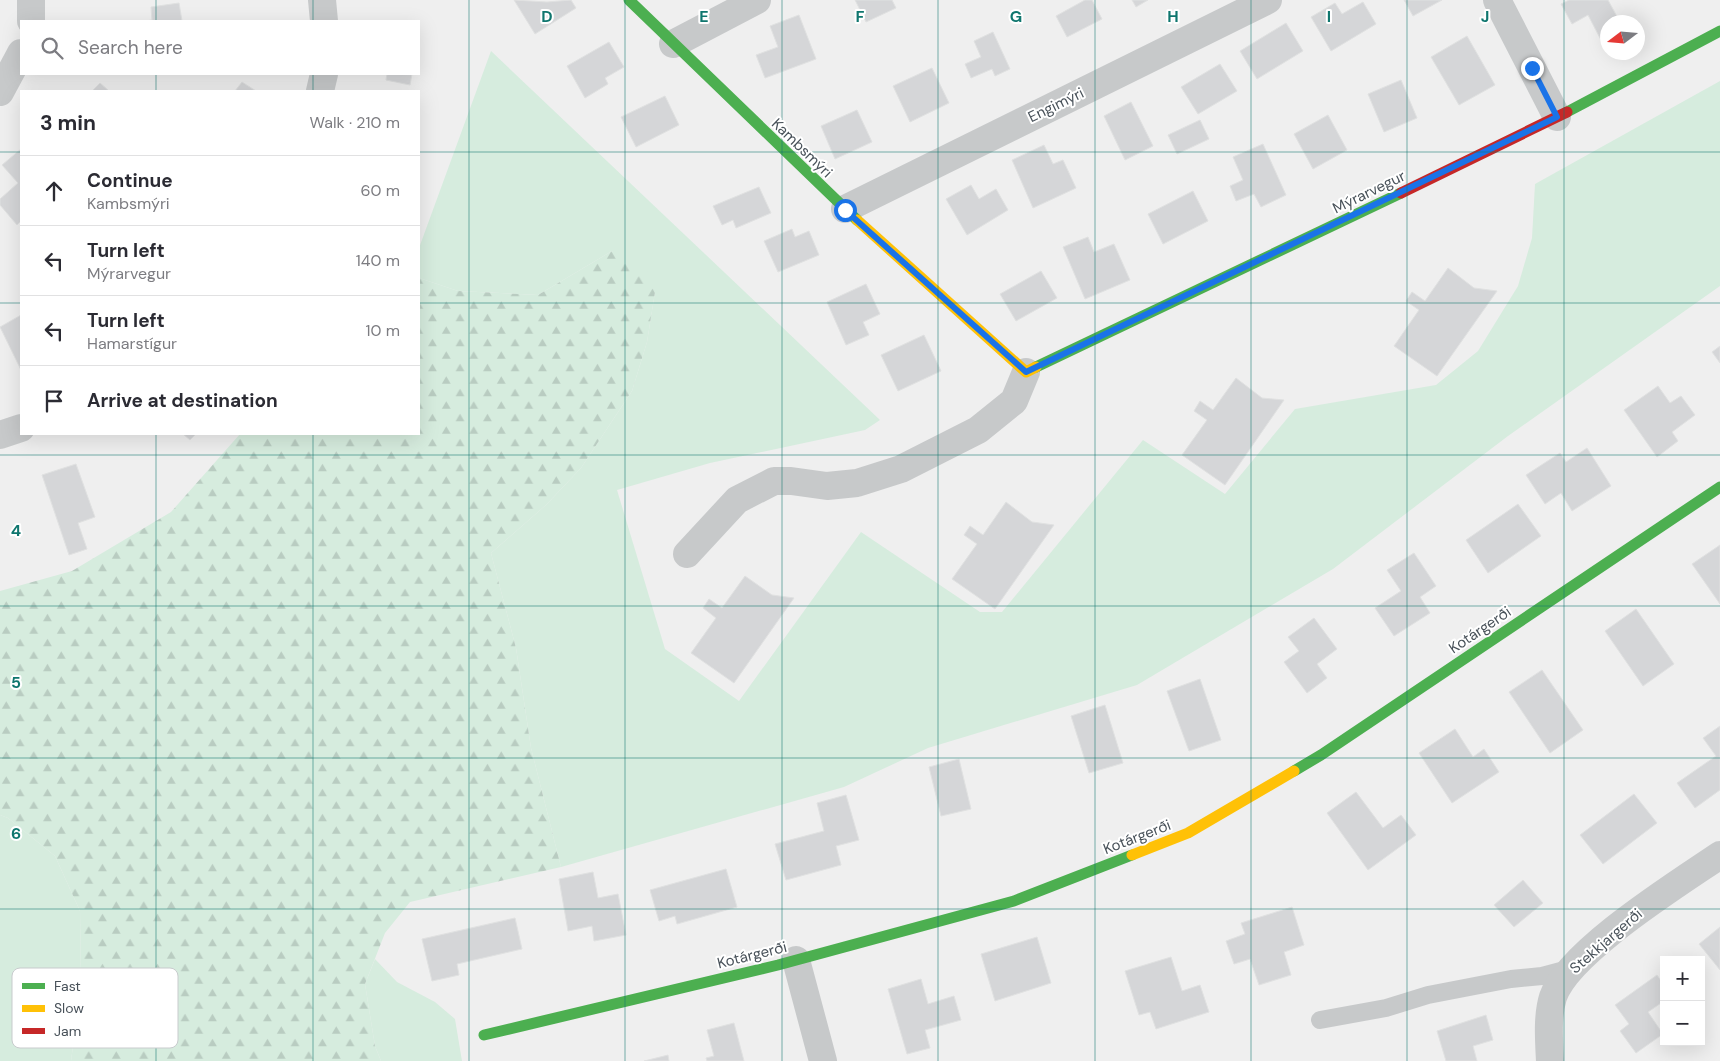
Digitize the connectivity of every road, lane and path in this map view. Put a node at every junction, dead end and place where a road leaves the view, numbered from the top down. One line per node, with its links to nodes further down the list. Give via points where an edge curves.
1 (31, 0): 7 (street)
2 (322, 0): 8 (street)
3 (629, 0): 10 (street, Kambsmýri)
4 (757, 0): 10 (street)
5 (1268, 0): 16 (street, Engimýri)
6 (1497, 0): 15 (street)
7 (31, 20)
8 (324, 20)
9 (1720, 31): 15 (street, Mýrarvegur)
10 (673, 44): 16 (street, Kambsmýri)
11 (20, 55): 14 (street)
12 (324, 75): 13 (street)
13 (320, 90)
14 (0, 92)
15 (1557, 117): 17 (street, Mýrarvegur)
16 (845, 210): 17 (street, Kambsmýri)
17 (1026, 372): 21 (street, via 1014,401 978,430 901,469 857,483 827,486 774,481 737,500)
18 (20, 428): 19 (street)
19 (0, 436)
20 (1720, 487): 23 (street, Kotárgerði, via 1322,755 1188,833 1014,901)
21 (687, 554)
22 (1720, 855): 24 (street, Stekkjargerði, via 1624,921)
23 (796, 960): 26 (street, Kotárgerði); 27 (street)
24 (1572, 967): 25 (lane, via 1542,976 1428,995 1386,1008); 28 (street, Stekkjargerði, via 1553,996 1548,1037)
25 (1320, 1020)
26 (484, 1035)
27 (823, 1061)
28 (1550, 1061)

